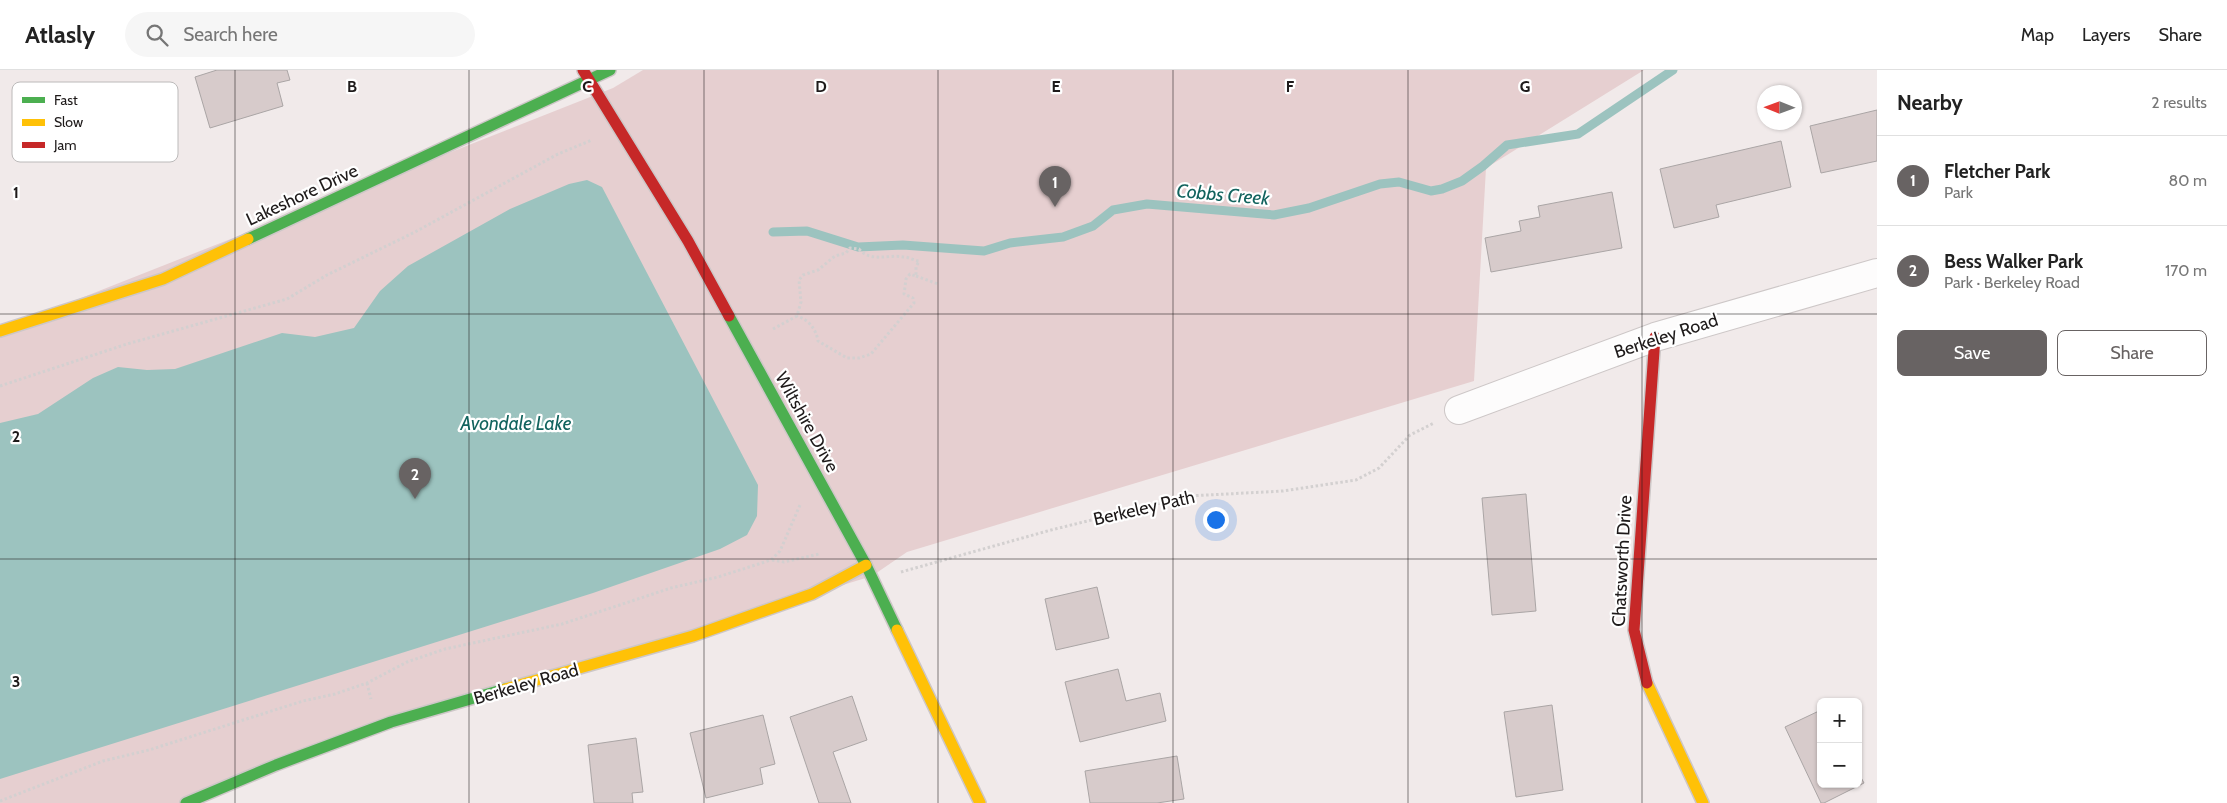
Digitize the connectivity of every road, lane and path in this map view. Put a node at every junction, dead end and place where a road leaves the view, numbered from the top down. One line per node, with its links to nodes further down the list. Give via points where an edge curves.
1 (583, 70): 3 (street, Wiltshire Drive)
2 (610, 70): 3 (street, Lakeshore Drive)
3 (589, 81): 4 (street, Wiltshire Drive); 10 (street, Lakeshore Drive, via 163,279)
4 (620, 130): 12 (path, via 558,154 287,299 127,344); 14 (street, Wiltshire Drive, via 688,241)
5 (1877, 273): 11 (street, Berkeley Road)
6 (916, 276): 7 (path); 8 (path, via 919,260 878,258 850,248 799,280); 8 (path, via 908,276 904,294 913,298 914,303 871,354 847,358 829,349 818,341 810,324)
7 (938, 284)
8 (797, 316): 9 (path)
9 (773, 329)
10 (0, 331)
11 (1655, 337): 13 (street, Berkeley Road); 22 (street, Chatsworth Drive, via 1634,630 1648,687)
12 (0, 386)
13 (1458, 410): 18 (path, Berkeley Path, via 1410,435 1379,468 1356,480 1283,491 1189,496)
14 (820, 482): 16 (path, via 802,501 780,552); 17 (street, Wiltshire Drive)
15 (828, 551): 16 (path, via 784,562)
16 (771, 560): 19 (path, via 670,588 562,624 445,649 335,694 103,761)
17 (866, 565): 18 (street, Wiltshire Drive); 20 (street, Berkeley Road, via 812,594 693,636 390,722)
18 (872, 579): 21 (street, Wiltshire Drive)
19 (0, 801)
20 (186, 803)
21 (980, 803)
22 (1703, 803)

